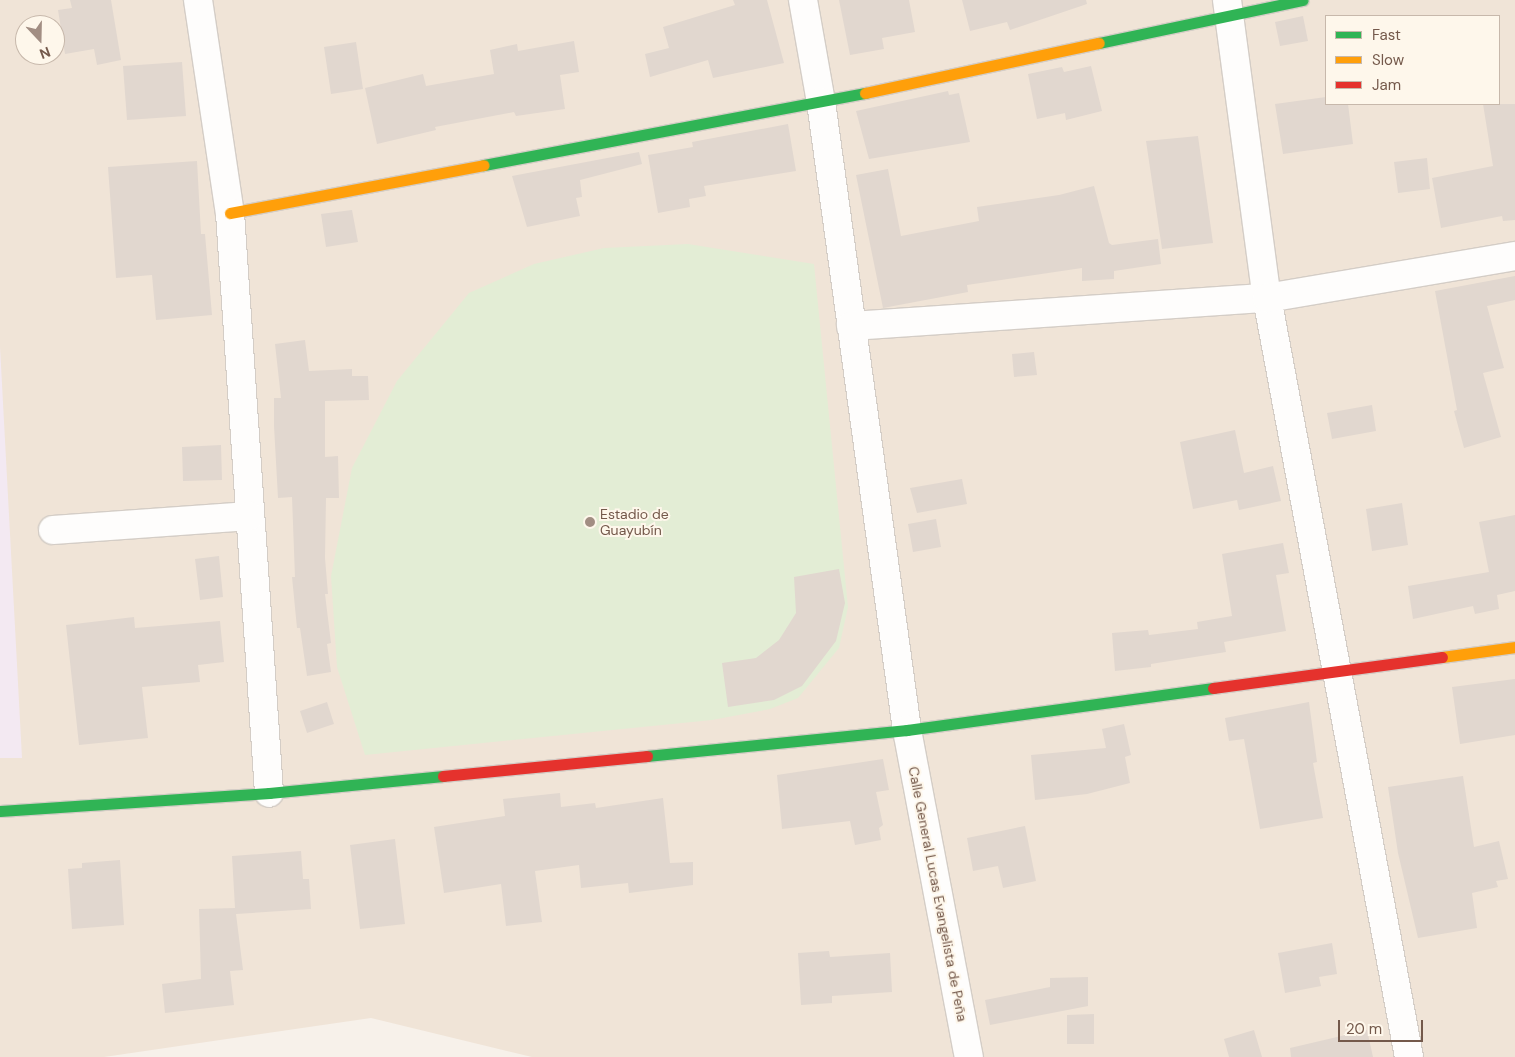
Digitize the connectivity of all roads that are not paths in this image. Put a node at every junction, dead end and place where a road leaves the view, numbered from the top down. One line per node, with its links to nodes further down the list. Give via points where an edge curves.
1 (198, 0): 6 (street)
2 (803, 0): 5 (street, Calle General Lucas Evangelista de Peña)
3 (1303, 0): 4 (street)
4 (1228, 7): 5 (street); 8 (street)
5 (821, 102): 6 (street); 9 (street, Calle General Lucas Evangelista de Peña)
6 (230, 213): 10 (street)
7 (1515, 256): 8 (street)
8 (1267, 298): 9 (street); 13 (street)
9 (851, 326): 14 (street, Calle General Lucas Evangelista de Peña)
10 (250, 516): 11 (street); 15 (street)
11 (53, 530)
12 (1515, 647): 13 (street)
13 (1336, 673): 14 (street); 18 (street)
14 (907, 730): 15 (street); 17 (street, Calle General Lucas Evangelista de Peña)
15 (268, 793): 16 (street)
16 (0, 811)
17 (969, 1057)
18 (1409, 1057)

